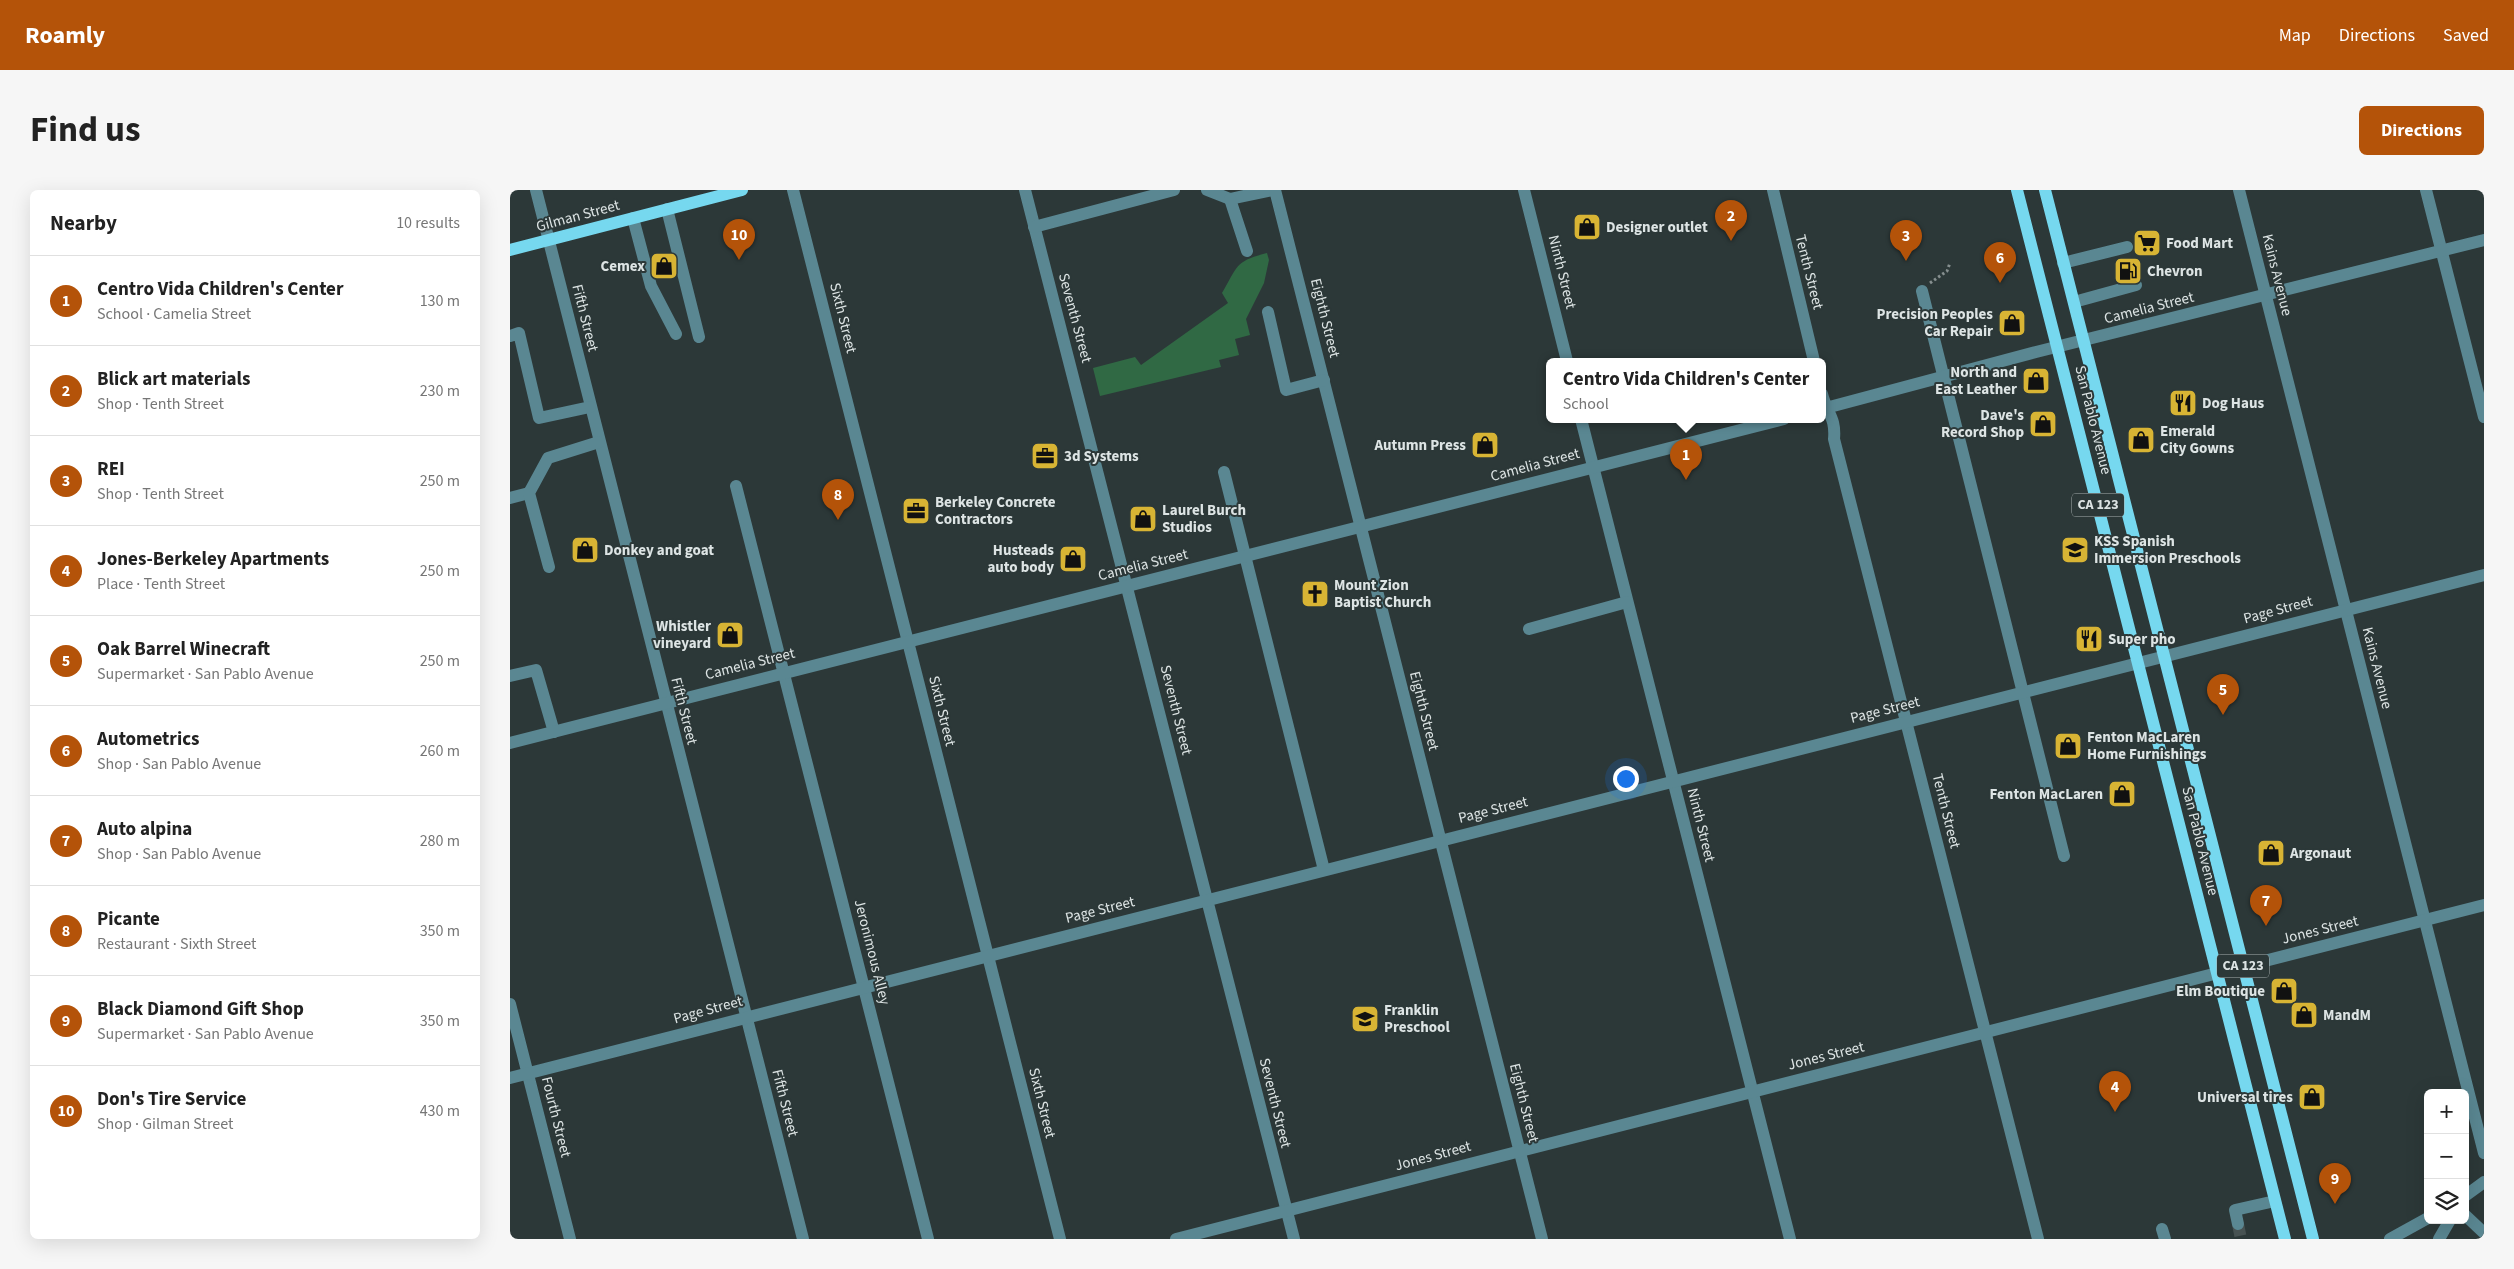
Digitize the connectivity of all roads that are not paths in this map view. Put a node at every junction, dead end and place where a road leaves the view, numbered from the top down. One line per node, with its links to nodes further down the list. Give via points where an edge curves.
1 (536, 190): 18 (street, Fifth Street)
2 (742, 190): 15 (main road, Gilman Street)
3 (793, 190): 59 (street, Sixth Street)
4 (1025, 190): 17 (street, Seventh Street)
5 (1174, 190): 17 (street)
6 (1207, 190): 14 (street)
7 (1274, 190): 14 (street); 38 (street, Eighth Street)
8 (1524, 190): 35 (street, Ninth Street)
9 (1773, 190): 36 (street, Tenth Street)
10 (2017, 190): 34 (main road, San Pablo Avenue / CA 123)
11 (2045, 190): 24 (main road, San Pablo Avenue / CA 123)
12 (2239, 190): 27 (street, Kains Avenue)
13 (2426, 190): 22 (street)
14 (1230, 199): 23 (street)
15 (667, 209): 16 (main road, Gilman Street); 32 (street)
16 (633, 218): 18 (main road, Gilman Street); 30 (street, via 651,286)
17 (1034, 227): 55 (street, Seventh Street)
18 (548, 240): 21 (main road, Gilman Street); 39 (street, Fifth Street)
19 (2484, 240): 22 (street, Camelia Street)
20 (2127, 247): 24 (street)
21 (510, 250)
22 (2441, 250): 27 (street, Camelia Street); 42 (street)
23 (1247, 251)
24 (2064, 263): 28 (main road, San Pablo Avenue / CA 123)
25 (2136, 285): 28 (street)
26 (1922, 291): 37 (street)
27 (2265, 296): 33 (street, Camelia Street); 57 (street, Kains Avenue)
28 (2074, 302): 33 (main road, San Pablo Avenue / CA 123)
29 (1268, 312): 38 (street, via 1286,390)
30 (676, 334)
31 (510, 336): 39 (street, via 519,333 539,418)
32 (699, 337)
33 (2083, 341): 34 (street, Camelia Street); 60 (main road, San Pablo Avenue / CA 123)
34 (2058, 347): 37 (street, Camelia Street); 61 (main road, San Pablo Avenue / CA 123)
35 (1566, 358)
36 (1813, 358)
37 (1944, 377): 40 (street, Camelia Street); 64 (street)
38 (1324, 380): 51 (street, Eighth Street)
39 (590, 407): 45 (street, Fifth Street)
40 (1826, 407)
41 (1826, 411): 66 (street, Tenth Street, via 1835,423 1834,439)
42 (2484, 417)
43 (1582, 423): 46 (street, Ninth Street)
44 (1768, 423): 46 (street, Camelia Street)
45 (599, 442): 49 (street, via 548,458); 65 (street, Fifth Street)
46 (1593, 466): 51 (street, Camelia Street); 56 (street, Ninth Street)
47 (1224, 472): 52 (street)
48 (736, 486): 62 (street, Jeronimous Alley)
49 (529, 493): 50 (street); 53 (street)
50 (510, 498)
51 (1360, 527): 52 (street, Camelia Street); 70 (street, Eighth Street)
52 (1245, 556): 55 (street, Camelia Street); 72 (street)
53 (549, 567)
54 (2484, 575): 57 (street, Page Street)
55 (1127, 586): 59 (street, Camelia Street); 73 (street, Seventh Street)
56 (1627, 602): 58 (street); 69 (street, Ninth Street)
57 (2345, 610): 60 (street, Page Street); 75 (street, Kains Avenue)
58 (1529, 629)
59 (908, 642): 62 (street, Camelia Street); 76 (street, Sixth Street)
60 (2164, 657): 61 (street, Page Street); 77 (main road, San Pablo Avenue / CA 123)
61 (2137, 664): 64 (street, Page Street); 78 (main road, San Pablo Avenue / CA 123)
62 (784, 672): 65 (street, Camelia Street); 79 (street, Jeronimous Alley)
63 (510, 676): 67 (street, via 536,670)
64 (2022, 692): 66 (street, Page Street); 71 (street)
65 (666, 703): 67 (street, Camelia Street); 81 (street, Fifth Street)
66 (1906, 721): 69 (street, Page Street); 82 (street, Tenth Street)
67 (554, 732): 68 (street, Camelia Street)
68 (510, 743)
69 (1673, 781): 70 (street, Page Street); 85 (street, Ninth Street)
70 (1440, 840): 72 (street, Page Street); 86 (street, Eighth Street)
71 (2064, 856)
72 (1324, 870): 73 (street, Page Street)
73 (1206, 900): 76 (street, Page Street); 91 (street, Seventh Street)
74 (2484, 905): 75 (street, Jones Street)
75 (2425, 920): 77 (street, Jones Street); 87 (street, Kains Avenue)
76 (988, 956): 79 (street, Page Street); 100 (street, Sixth Street)
77 (2243, 967): 78 (street, Jones Street); 107 (main road, San Pablo Avenue / CA 123)
78 (2217, 973): 82 (street, Jones Street); 90 (main road, San Pablo Avenue / CA 123)
79 (864, 987): 81 (street, Page Street); 99 (street, Jeronimous Alley)
80 (510, 1004): 83 (street, Fourth Street)
81 (746, 1017): 83 (street, Page Street); 98 (street, Fifth Street)
82 (1985, 1032): 85 (street, Jones Street); 105 (street, Tenth Street)
83 (528, 1073): 84 (street, Page Street); 97 (street, Fourth Street)
84 (510, 1078)
85 (1752, 1092): 86 (street, Jones Street); 104 (street, Ninth Street)
86 (1519, 1151): 91 (street, Jones Street); 103 (street, Eighth Street)
87 (2484, 1153)
88 (2484, 1182): 89 (street)
89 (2469, 1193)
90 (2275, 1201): 94 (street, via 2235,1210); 106 (main road, San Pablo Avenue / CA 123)
91 (1287, 1211): 101 (street, Jones Street); 102 (street, Seventh Street)
92 (2469, 1219): 96 (street)
93 (2424, 1220): 108 (street)
94 (2238, 1224)
95 (2448, 1224): 109 (street)
96 (2484, 1233)
97 (570, 1239)
98 (803, 1239)
99 (928, 1239)
100 (1060, 1239)
101 (1176, 1239)
102 (1294, 1239)
103 (1542, 1239)
104 (1790, 1239)
105 (2038, 1239)
106 (2285, 1239)
107 (2313, 1239)
108 (2390, 1239)
109 (2439, 1239)

